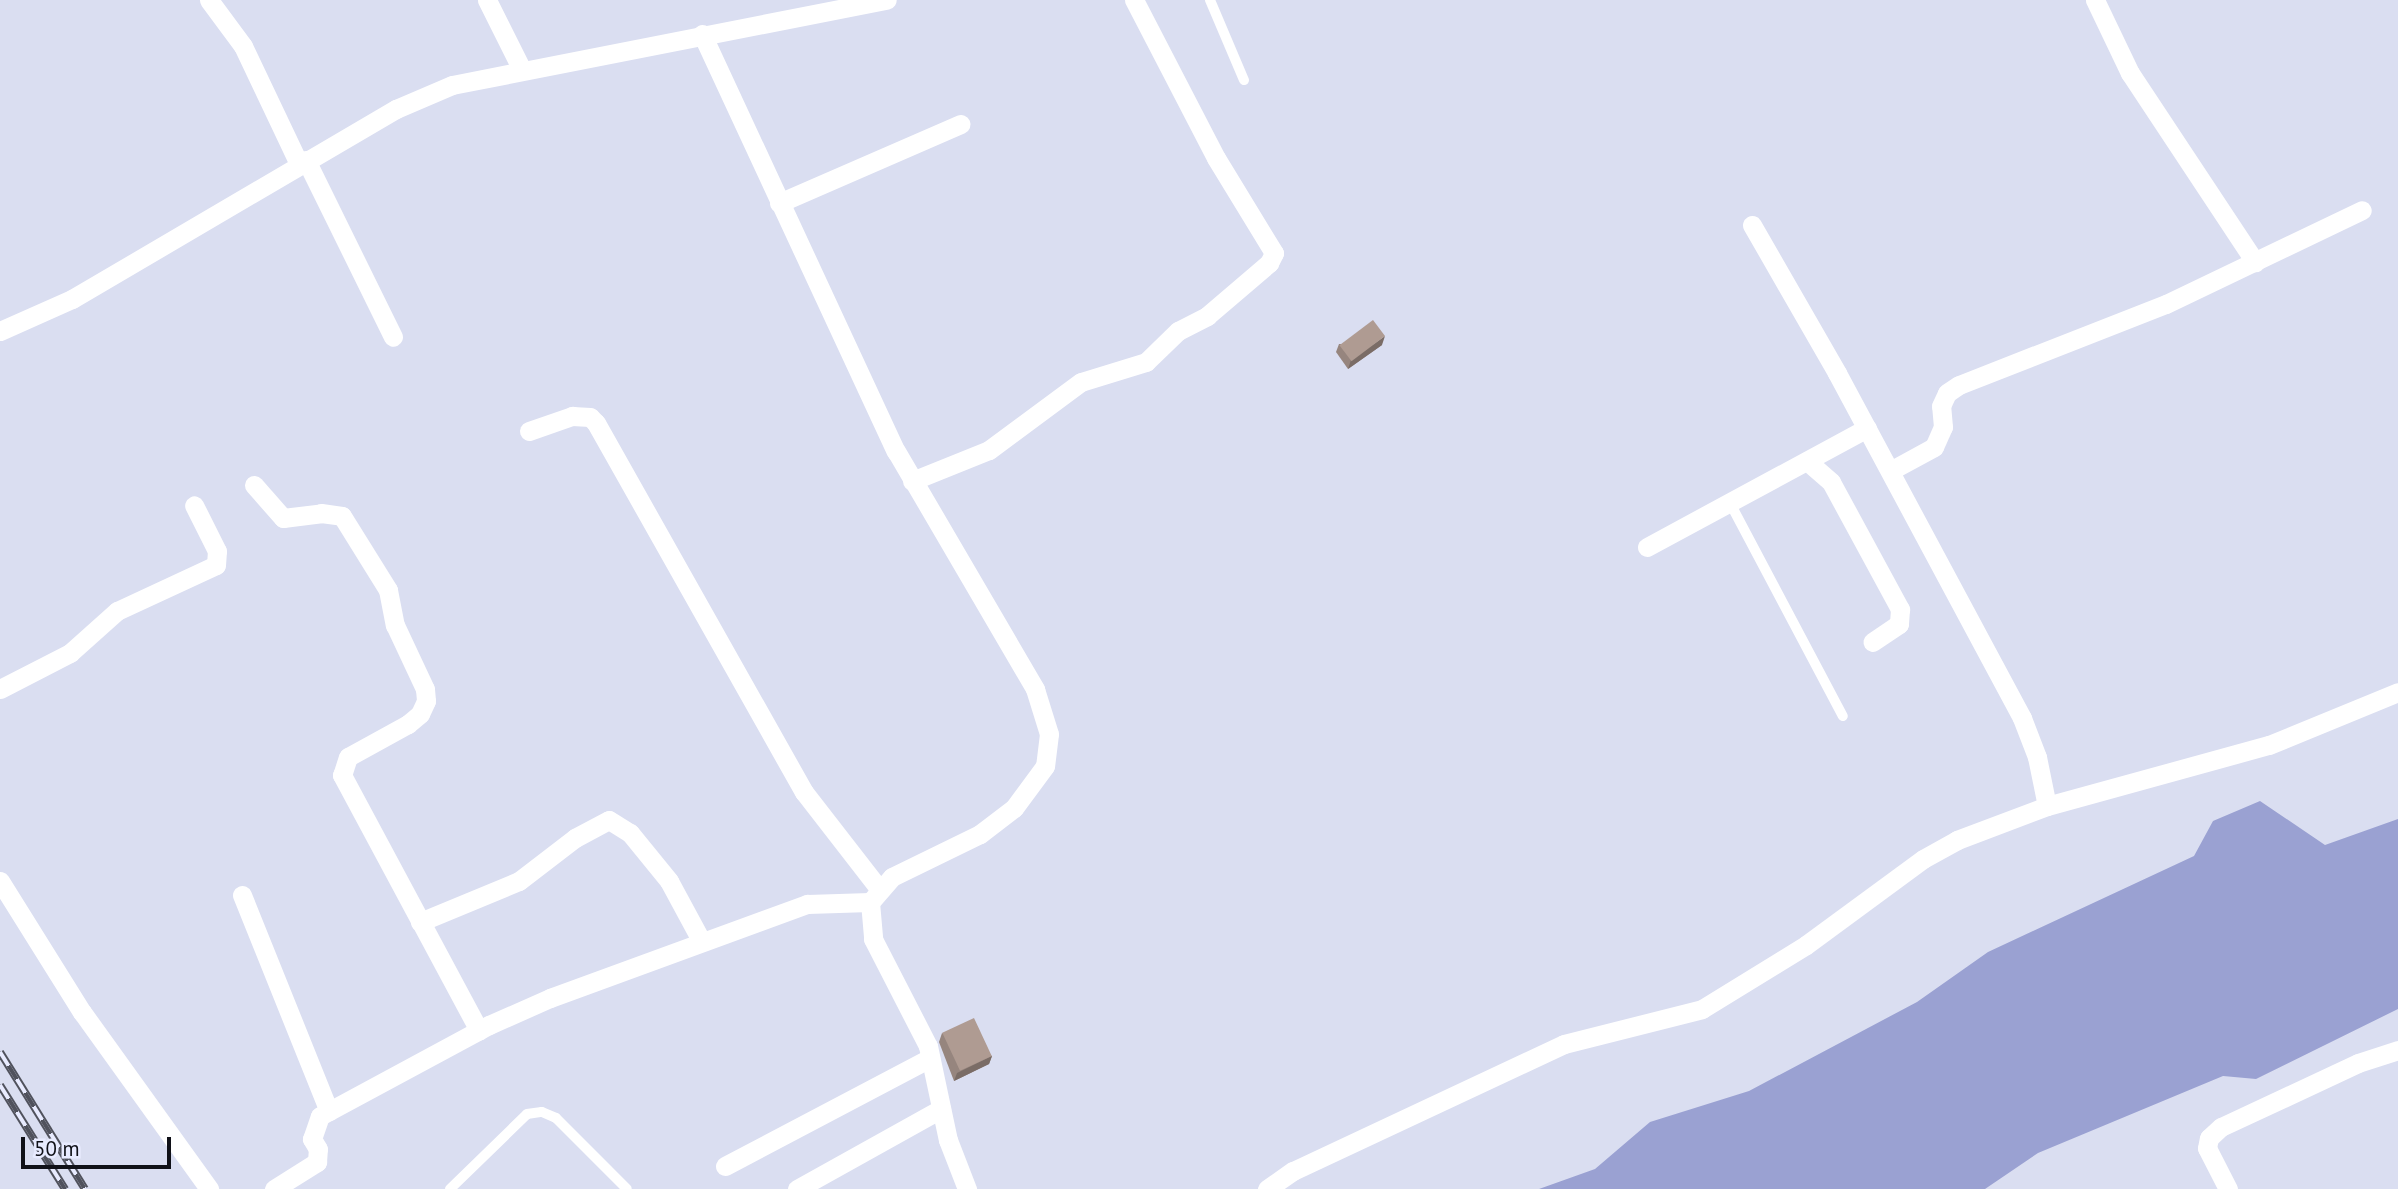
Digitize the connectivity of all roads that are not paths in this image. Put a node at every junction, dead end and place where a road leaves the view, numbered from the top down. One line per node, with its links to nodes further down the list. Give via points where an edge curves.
1 (209, 0): 11 (street, via 247,52)
2 (486, 0): 8 (street)
3 (887, 0): 7 (street)
4 (1135, 0): 22 (street, via 1216,158 1274,253 1269,263 1227,300 1178,331 1146,362 1081,382 982,454)
5 (1210, 0): 9 (lane)
6 (2095, 0): 15 (street, via 2130,73)
7 (702, 34): 8 (street); 12 (street)
8 (521, 68): 11 (street, via 434,92)
9 (1244, 80)
10 (961, 124): 12 (street)
11 (303, 162): 16 (street, via 72,299); 17 (street)
12 (779, 203): 22 (street)
13 (2362, 210): 15 (street)
14 (1752, 225): 18 (street)
15 (2255, 262): 21 (street, via 2166,304 1958,385 1947,393 1941,406 1943,427 1934,447)
16 (0, 331)
17 (393, 337)
18 (1867, 428): 20 (street); 21 (street)
19 (529, 431): 34 (street, via 572,416 590,417 596,423 804,792)
20 (1807, 461): 24 (street); 27 (street, via 1831,482 1900,609 1899,624)
21 (1890, 471): 31 (street, via 2022,718 2037,757)
22 (912, 481): 34 (street, via 1035,689 1049,734 1045,766 1014,808 980,834 892,877)
23 (254, 485): 35 (street, via 283,518 334,513 352,527 383,577 395,625 425,689 420,714 348,758 342,775)
24 (1730, 503): 26 (street); 30 (lane)
25 (194, 505): 28 (street, via 217,551 216,565 117,611 71,653)
26 (1647, 547)
27 (1872, 642)
28 (0, 689)
29 (2398, 692): 31 (street, via 2269,745)
30 (1843, 716)
31 (2047, 806): 49 (street, via 1957,840 1923,859 1805,945 1702,1009 1564,1044 1293,1171)
32 (0, 881): 43 (street, via 82,1012)
33 (242, 895): 41 (street)
34 (875, 896): 36 (street, via 807,905); 39 (street, via 873,939 915,1018)
35 (420, 922): 36 (street, via 519,881 575,838 609,820 630,833 669,881); 37 (street)
36 (702, 942): 37 (street, via 550,998)
37 (478, 1031): 41 (street)
38 (2398, 1050): 50 (street, via 2358,1063 2221,1127 2209,1138 2207,1148)
39 (930, 1058): 40 (street); 42 (street)
40 (941, 1109): 47 (street); 48 (street)
41 (329, 1111): 44 (street, via 313,1126 317,1162)
42 (725, 1166)
43 (209, 1189)
44 (274, 1189)
45 (450, 1189): 46 (lane, via 527,1114 542,1112 556,1118)
46 (627, 1189)
47 (797, 1189)
48 (967, 1189)
49 (1267, 1189)
50 (2228, 1189)

